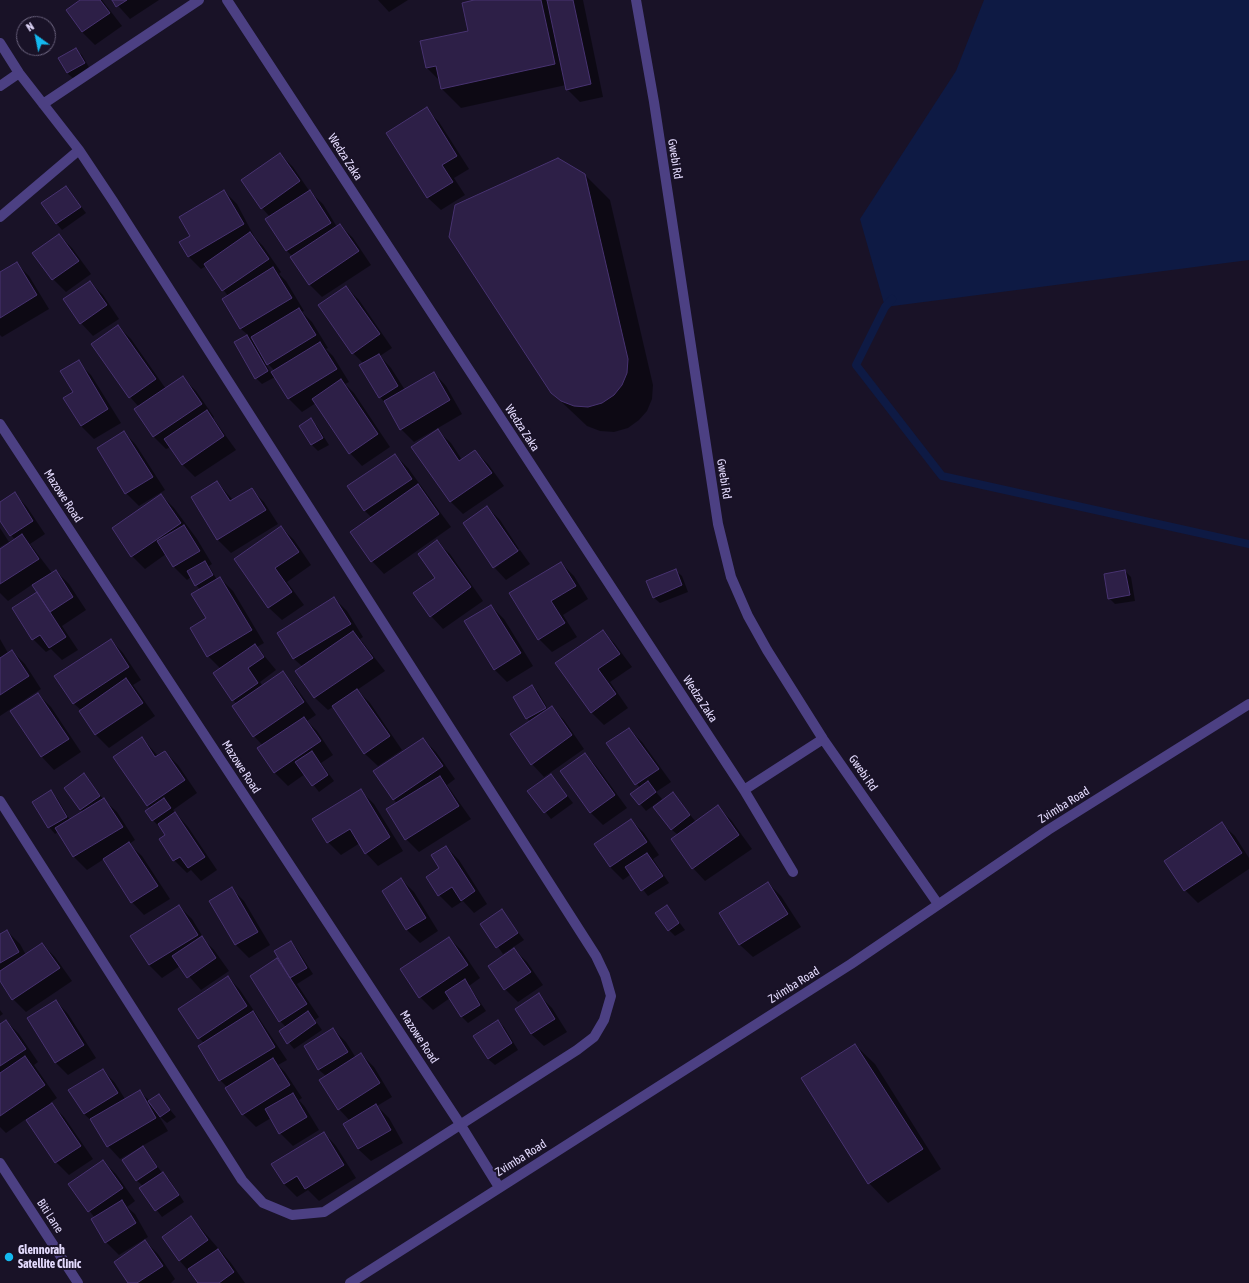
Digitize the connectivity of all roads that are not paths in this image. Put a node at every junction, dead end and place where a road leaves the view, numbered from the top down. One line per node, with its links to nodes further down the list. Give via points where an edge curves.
1 (198, 0): 7 (street)
2 (227, 0): 13 (street, Wedza Zaka)
3 (636, 0): 12 (street, Gwebi Rd, via 654,102 718,524 731,577 748,616 767,650)
4 (0, 43): 5 (street)
5 (19, 73): 6 (street); 7 (street)
6 (0, 86)
7 (43, 104): 8 (street)
8 (80, 150): 9 (street); 17 (street, via 596,956 605,975 611,996 604,1020 594,1037)
9 (0, 217)
10 (0, 424): 17 (street, Mazowe Road)
11 (1249, 704): 16 (street, Zvimba Road, via 1048,830)
12 (823, 739): 13 (street); 16 (street, Gwebi Rd)
13 (744, 790): 15 (street, Wedza Zaka)
14 (0, 801): 17 (street, via 242,1180 263,1203 292,1215 324,1212)
15 (793, 872)
16 (938, 904): 19 (street, Zvimba Road, via 851,964)
17 (460, 1124): 19 (street, Mazowe Road)
18 (0, 1163): 20 (street, Biti Lane)
19 (499, 1188): 21 (street, Zvimba Road)
20 (78, 1283)
21 (350, 1283)

